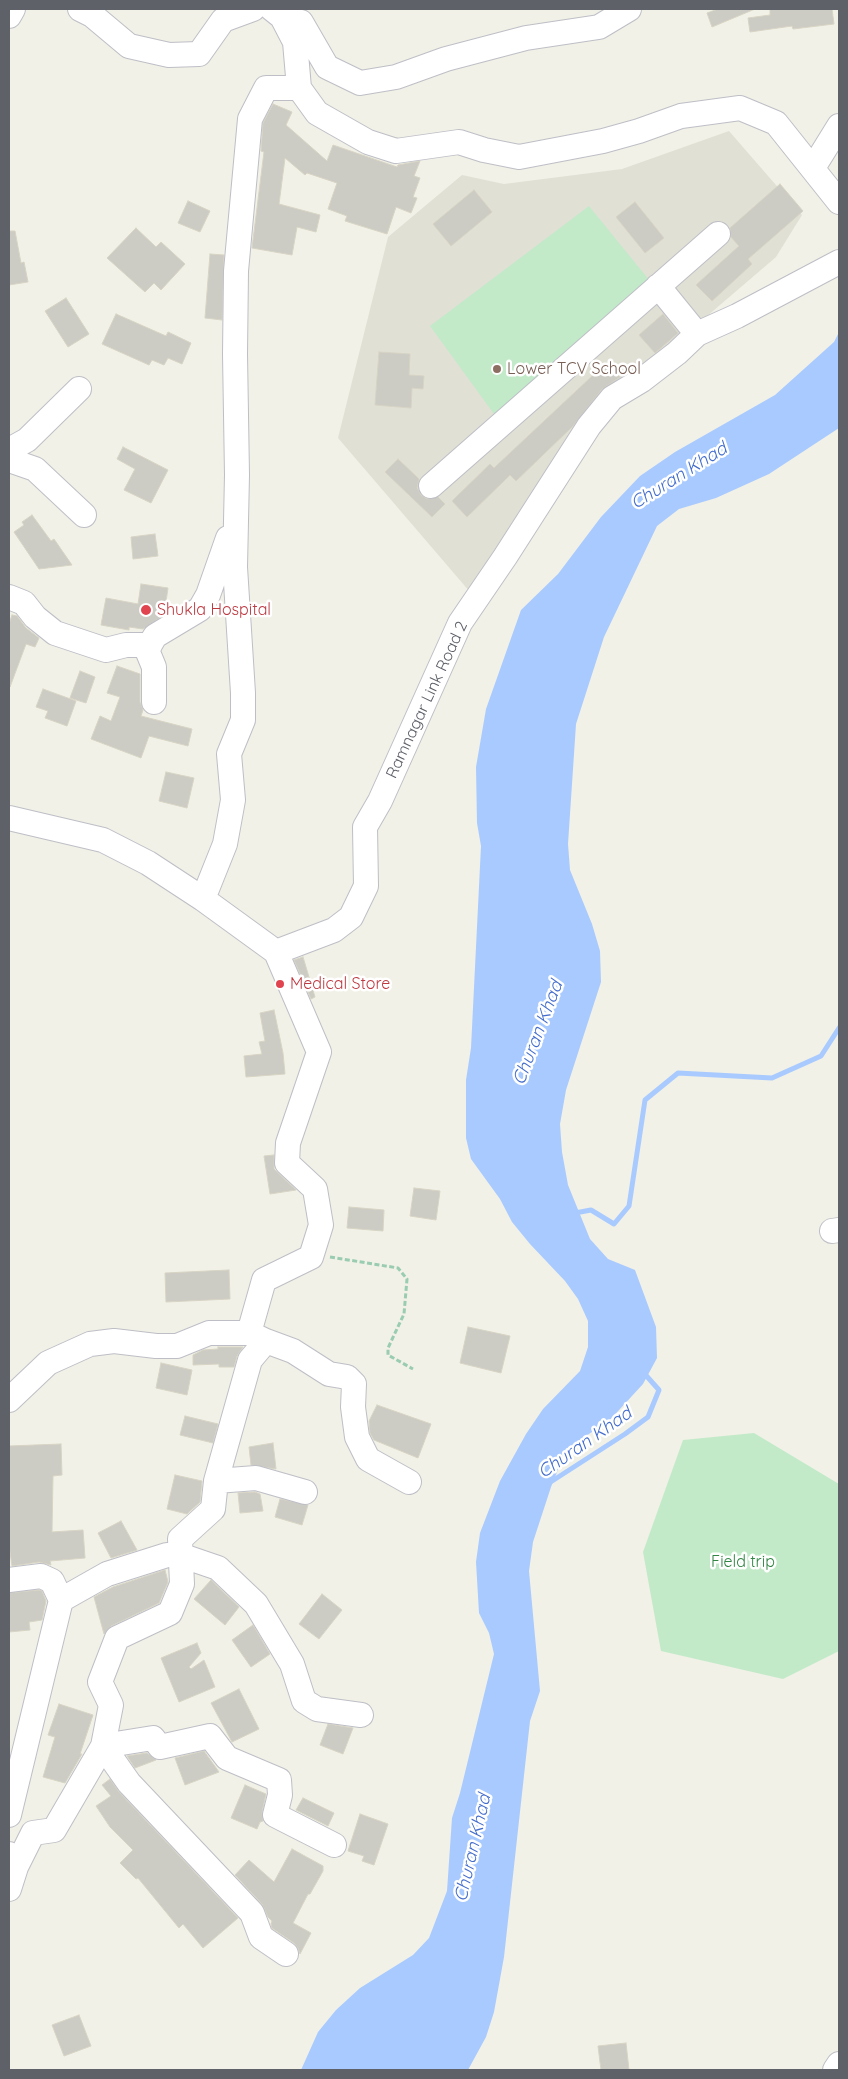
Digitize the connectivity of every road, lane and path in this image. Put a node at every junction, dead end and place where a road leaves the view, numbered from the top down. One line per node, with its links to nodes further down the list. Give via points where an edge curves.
1 (13, 9): 6 (street)
2 (80, 9): 3 (street, via 129,46 169,54 199,54 223,20)
3 (253, 9)
4 (629, 9): 5 (street, via 599,27 526,38 446,59 396,77 360,82 327,67 301,22)
5 (277, 13): 7 (street, via 295,42)
6 (9, 16)
7 (299, 88): 9 (street, via 317,113 368,142 396,151 458,142 519,156 603,141 681,116 740,108 776,123); 20 (street, via 266,88 250,118 236,271)
8 (839, 126): 9 (street)
9 (812, 168): 10 (street)
10 (839, 202)
11 (718, 234): 13 (street)
12 (839, 262): 14 (street, Ramnagar Link Road 2)
13 (658, 286): 14 (street); 18 (street)
14 (697, 334): 26 (street, Ramnagar Link Road 2, via 677,354 612,398 589,426 460,623 380,801 365,827 366,886 351,917 334,930)
15 (79, 389): 16 (street, via 27,440)
16 (9, 450)
17 (9, 460): 19 (street, via 35,469)
18 (431, 486)
19 (84, 515)
20 (236, 515): 22 (street, via 200,609 155,636); 25 (street, via 234,567 243,720 229,754 233,800 226,844)
21 (9, 597): 22 (street, via 24,603 55,633 72,639 106,650 126,645)
22 (150, 645): 23 (street, via 147,650 154,667)
23 (154, 702)
24 (9, 818): 25 (street, via 103,840 148,863)
25 (203, 899): 26 (street)
26 (276, 952): 27 (street, via 319,1052 288,1142 287,1163 315,1189 321,1225)
27 (311, 1257): 28 (street, via 264,1280); 29 (path, via 398,1268 407,1278 404,1314 388,1348 388,1355)
28 (258, 1337): 30 (street, via 209,1333 177,1346 114,1341 90,1344 48,1363); 31 (street); 32 (street, via 293,1351 330,1374 351,1380 354,1384 357,1437 368,1459)
29 (413, 1369)
30 (9, 1400)
31 (216, 1481): 33 (street, via 256,1478); 34 (street, via 213,1509 180,1539)
32 (409, 1482)
33 (305, 1492)
34 (180, 1555): 36 (street, via 167,1555 107,1574); 37 (street, via 218,1568 256,1604 292,1664 304,1701 317,1709); 38 (street, via 182,1584 170,1613 117,1638 100,1682 111,1705)
35 (9, 1580): 36 (street, via 41,1576 52,1581)
36 (61, 1600): 39 (street)
37 (361, 1715)
38 (103, 1746): 40 (street, via 153,1738 160,1747 210,1736 227,1758 279,1780 280,1796 275,1815); 41 (street, via 54,1830 33,1834); 42 (street, via 129,1782 252,1913 261,1937)
39 (9, 1815)
40 (334, 1845)
41 (11, 1870)
42 (286, 1954)
43 (839, 2064): 44 (street)
44 (835, 2070)

